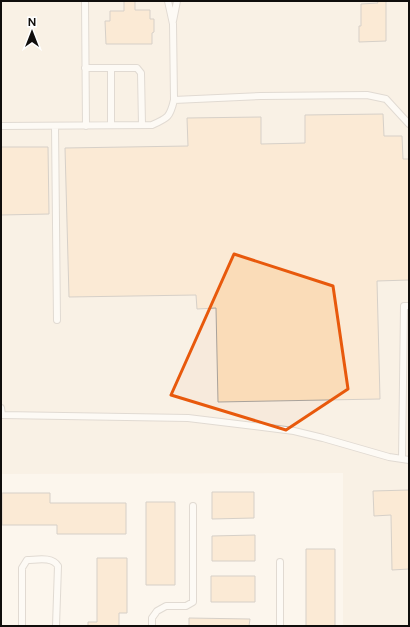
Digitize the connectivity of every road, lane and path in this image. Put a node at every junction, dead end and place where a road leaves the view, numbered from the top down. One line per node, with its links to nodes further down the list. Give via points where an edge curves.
1 (85, 1): 5 (lane)
2 (168, 1): 4 (lane)
3 (177, 1): 4 (lane)
4 (173, 24): 7 (lane)
5 (85, 68): 6 (lane); 13 (lane)
6 (111, 68): 9 (lane); 10 (lane, via 137,68 141,73)
7 (174, 100): 8 (lane, via 261,96 367,96 386,99); 10 (lane, via 171,112 165,119 152,125)
8 (409, 124)
9 (111, 125): 10 (lane); 13 (lane)
10 (142, 125)
11 (1, 126): 12 (lane)
12 (55, 126): 13 (lane); 15 (lane)
13 (86, 126)
14 (409, 306): 17 (lane, via 404,306)
15 (57, 320)
16 (1, 408): 18 (lane, via 2,415 188,418 294,431)
17 (406, 429): 18 (lane)
18 (402, 459): 19 (lane)
19 (409, 460)
20 (193, 506): 24 (lane, via 193,602 186,606 166,606 157,611 152,618)
21 (280, 562): 25 (lane)
22 (22, 626): 23 (lane, via 22,568 26,560 50,560 58,566)
23 (56, 626)
24 (152, 626)
25 (280, 626)

